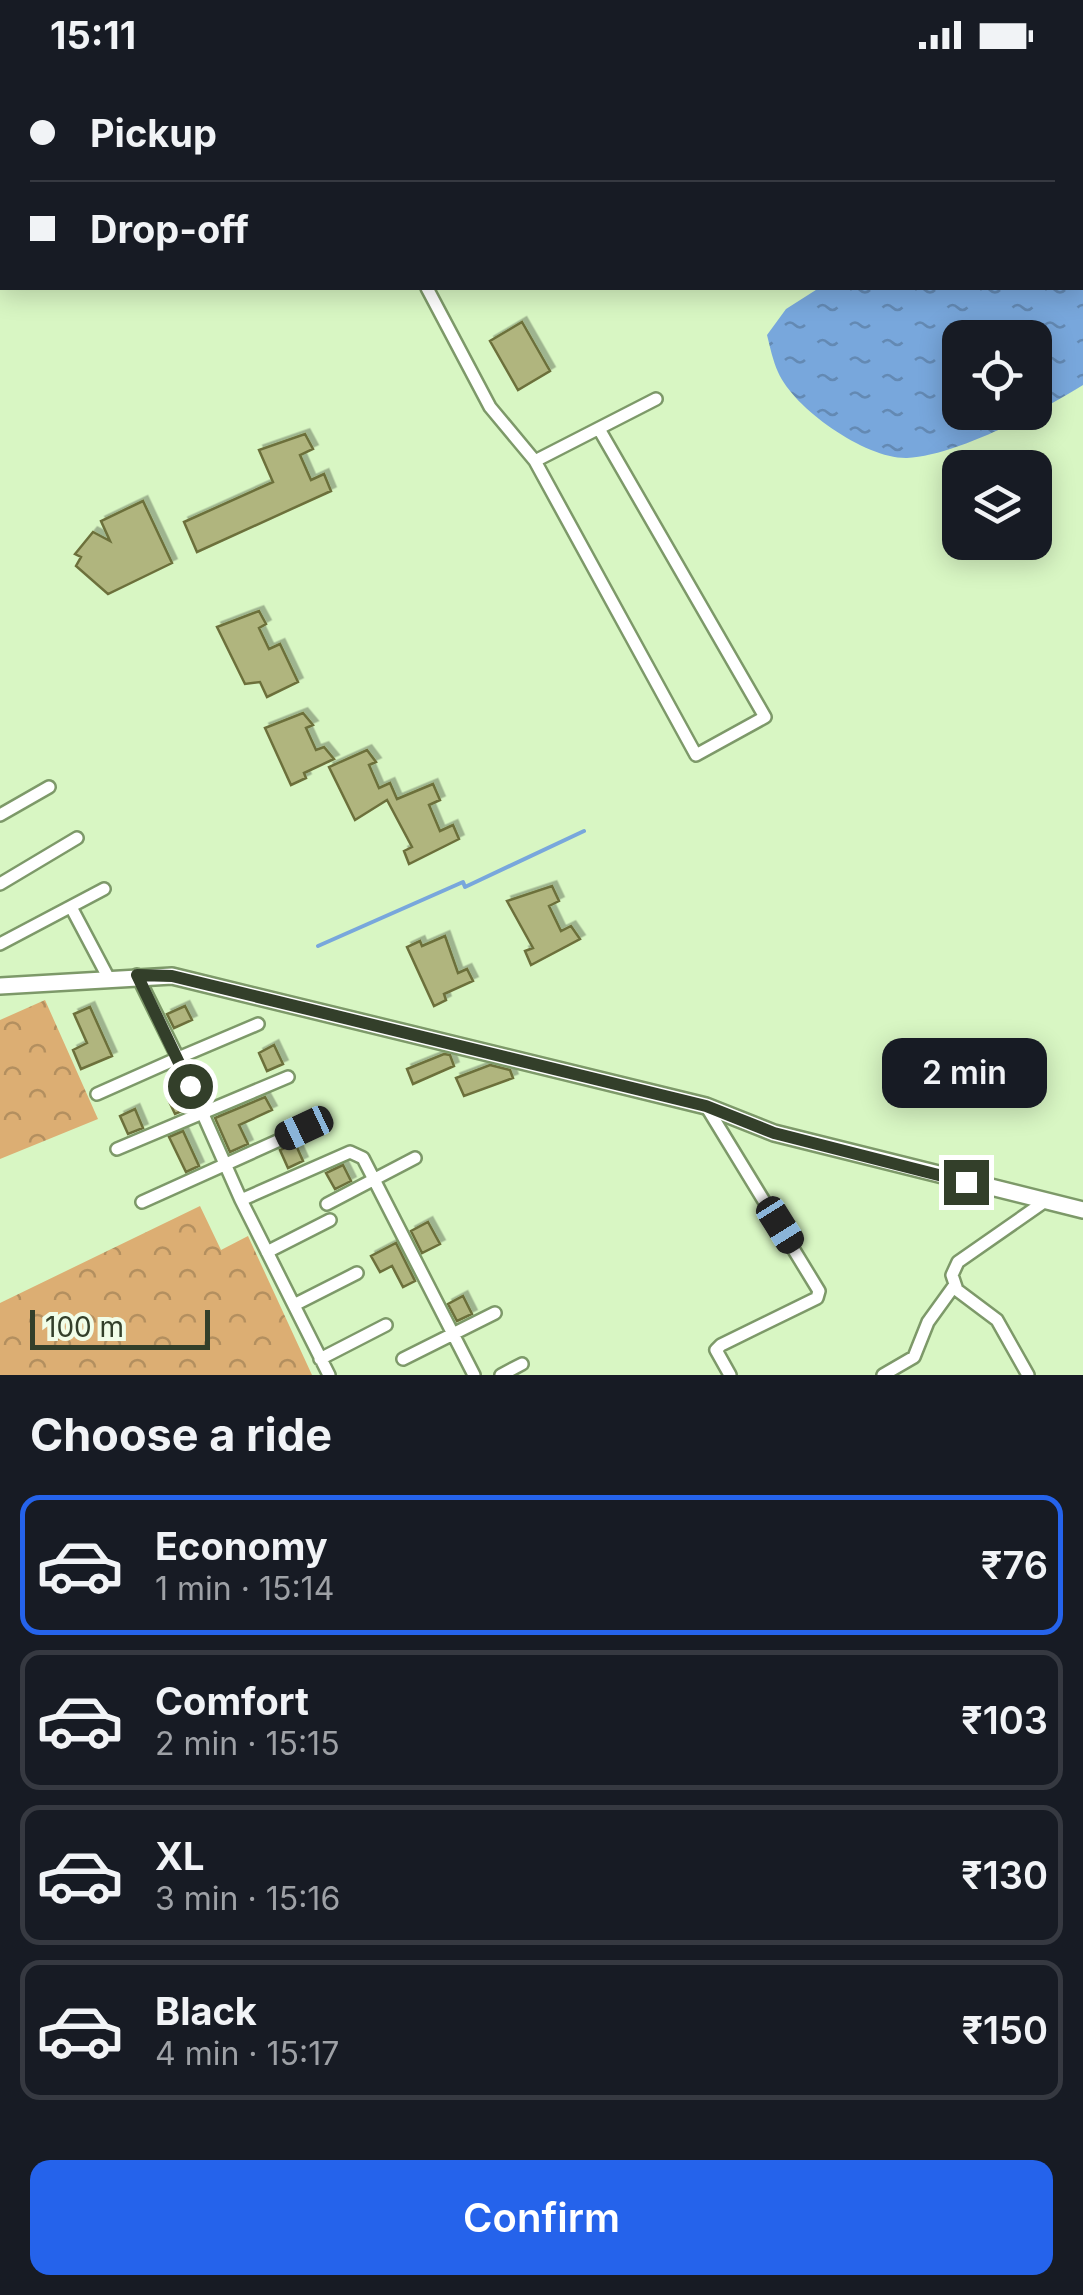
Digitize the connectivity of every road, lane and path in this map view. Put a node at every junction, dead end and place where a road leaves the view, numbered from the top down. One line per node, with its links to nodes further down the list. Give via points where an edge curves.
1 (427, 290): 4 (street, via 490,407)
2 (656, 399): 3 (street)
3 (599, 429): 4 (street); 4 (street, via 765,718 696,755)
4 (535, 461)
5 (49, 786): 6 (street)
6 (0, 815)
7 (77, 838): 8 (street)
8 (0, 884)
9 (104, 889): 10 (street)
10 (71, 907): 11 (street); 13 (street)
11 (0, 944)
12 (137, 975): 13 (main road); 16 (street); 19 (main road, via 172,976)
13 (108, 977): 14 (main road)
14 (0, 986)
15 (258, 1024): 16 (street)
16 (178, 1058): 18 (street); 20 (street)
17 (288, 1077): 20 (street)
18 (97, 1094)
19 (706, 1106): 28 (main road, via 774,1133); 45 (street, via 820,1291 721,1345 716,1350)
20 (202, 1113): 22 (street); 24 (street)
21 (304, 1128): 24 (street)
22 (117, 1149)
23 (415, 1158): 25 (street)
24 (225, 1164): 26 (street); 27 (street)
25 (375, 1179): 26 (street, via 363,1158 350,1152); 29 (street); 38 (street)
26 (241, 1200): 32 (street)
27 (142, 1202)
28 (1044, 1202): 30 (main road); 34 (street, via 958,1262)
29 (328, 1204)
30 (1083, 1210)
31 (330, 1220): 32 (street)
32 (267, 1252): 35 (street)
33 (356, 1272): 35 (street)
34 (954, 1286): 46 (street, via 914,1357); 47 (street, via 997,1320)
35 (294, 1305): 39 (street)
36 (495, 1312): 38 (street)
37 (386, 1325): 39 (street)
38 (453, 1334): 40 (street); 43 (street)
39 (320, 1359): 42 (street)
40 (403, 1359)
41 (522, 1364): 44 (street)
42 (328, 1375)
43 (474, 1375)
44 (501, 1375)
45 (730, 1375)
46 (882, 1375)
47 (1028, 1375)

